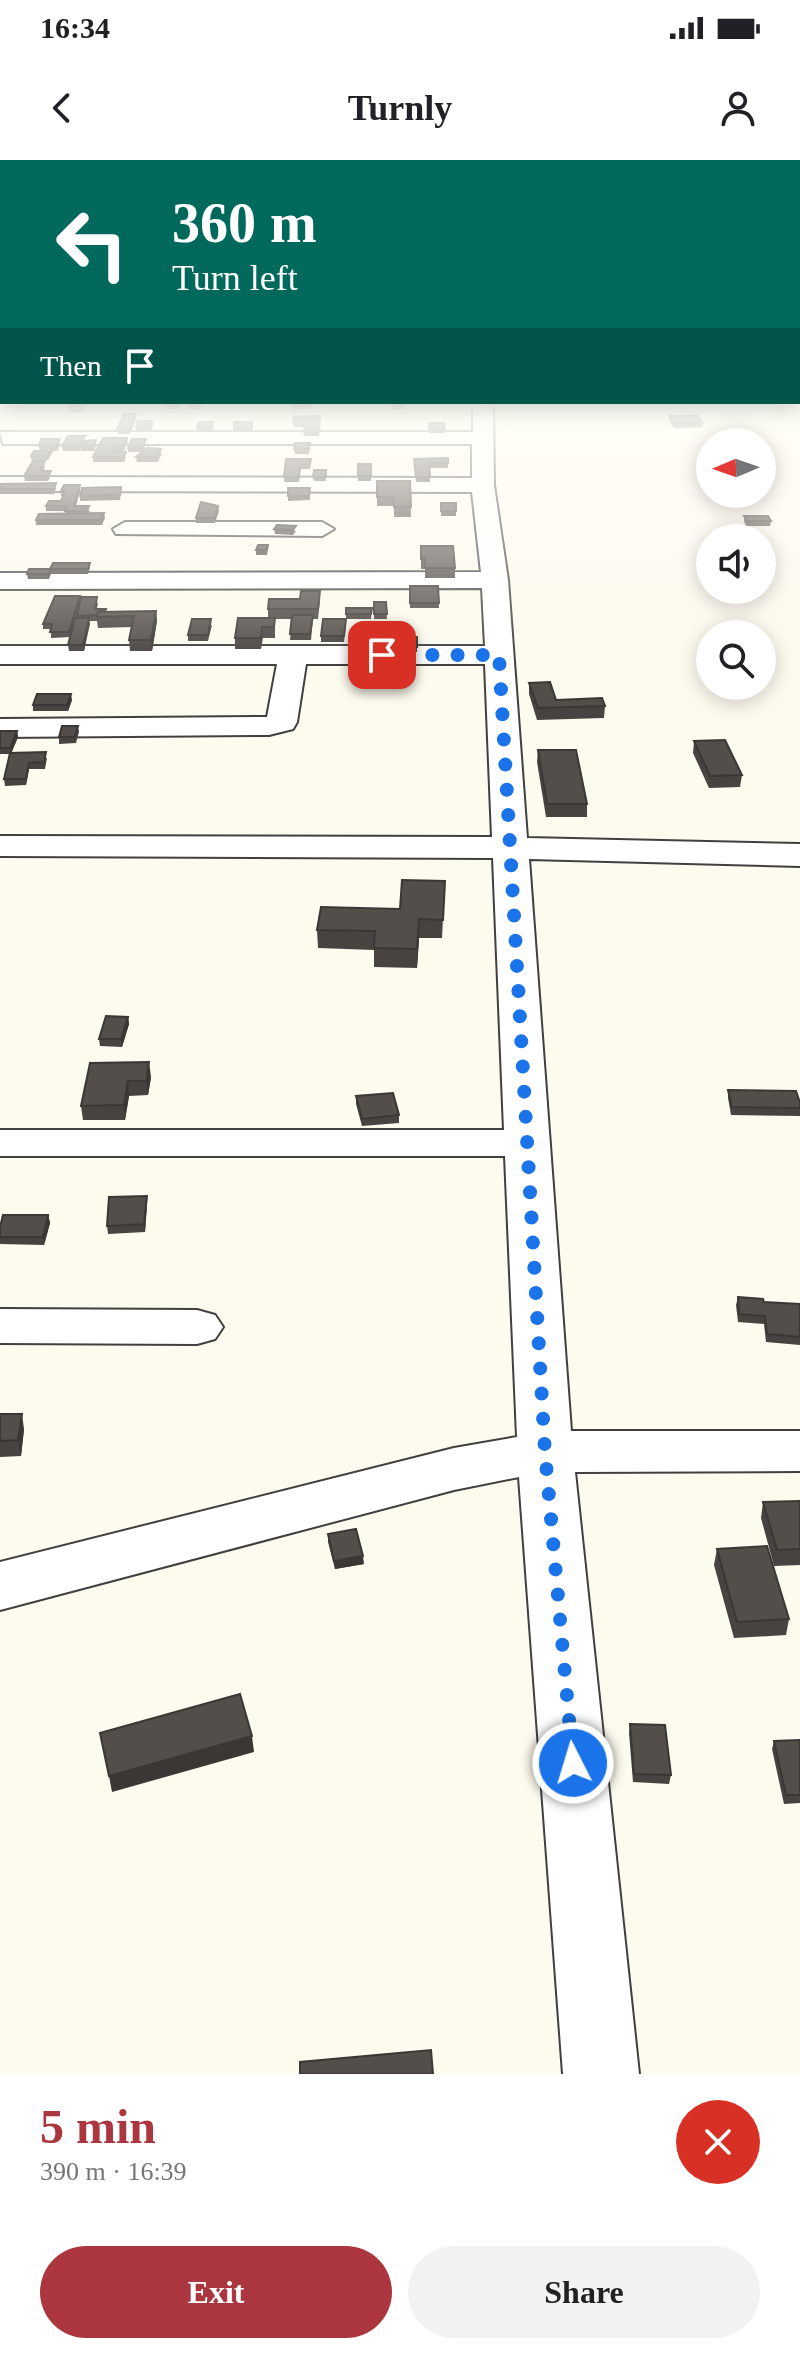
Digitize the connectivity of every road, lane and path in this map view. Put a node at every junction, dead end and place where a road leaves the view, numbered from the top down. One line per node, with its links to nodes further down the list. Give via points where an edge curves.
1 (141, 488): 4 (street)
2 (328, 488): 5 (street)
3 (483, 488): 6 (street)
4 (125, 529): 5 (street); 8 (street)
5 (322, 529): 9 (street)
6 (495, 580): 9 (street); 12 (street)
7 (0, 581): 8 (street)
8 (103, 581): 9 (street)
9 (317, 581)
10 (0, 655): 11 (street)
11 (293, 655): 12 (street); 13 (street, via 282,722 269,726)
12 (499, 655): 15 (street)
13 (0, 728)
14 (0, 846): 15 (street)
15 (511, 848): 16 (street); 18 (street)
16 (800, 855)
17 (0, 1143): 18 (street)
18 (527, 1143): 22 (street)
19 (0, 1326): 20 (street)
20 (197, 1327)
21 (800, 1451): 22 (street)
22 (545, 1452): 23 (street, via 454,1469); 24 (street)
23 (0, 1586)
24 (601, 2074)

